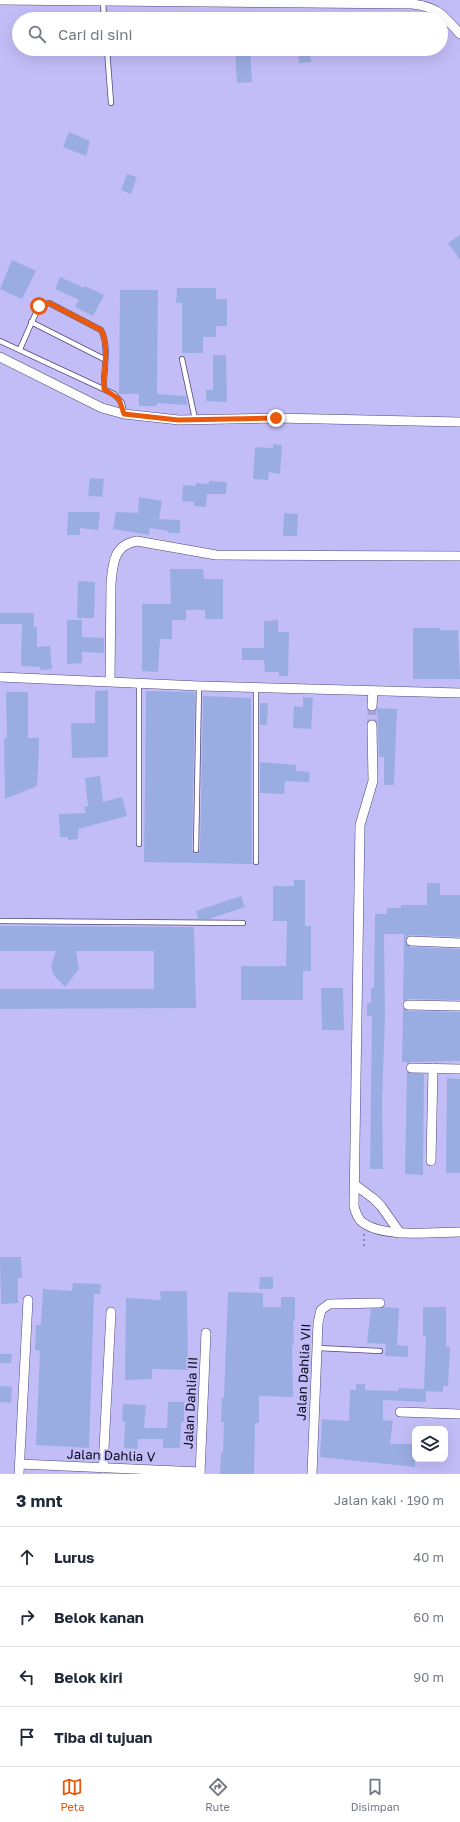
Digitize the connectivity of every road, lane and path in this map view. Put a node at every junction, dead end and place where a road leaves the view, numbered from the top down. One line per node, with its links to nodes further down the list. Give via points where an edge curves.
1 (2, 0): 2 (street)
2 (103, 1): 3 (street); 4 (lane)
3 (332, 2): 5 (street, via 412,4 429,6)
4 (104, 12)
5 (438, 12)
6 (448, 22): 7 (street)
7 (460, 34)
8 (108, 56): 9 (lane)
9 (111, 103)
10 (31, 322): 12 (lane); 15 (lane); 15 (lane, via 39,306 49,303 56,306 101,330 104,336)
11 (0, 341): 12 (lane)
12 (20, 349): 16 (lane)
13 (0, 357): 17 (street, via 102,408)
14 (182, 358): 18 (lane)
15 (104, 359): 16 (lane)
16 (104, 389): 17 (lane, via 119,399)
17 (124, 414): 18 (street)
18 (195, 420): 19 (street, via 276,418)
19 (460, 422)
20 (460, 556): 22 (street, via 216,555 137,541 126,542 119,549 112,567 110,583)
21 (0, 677): 22 (street)
22 (110, 681): 23 (street)
23 (139, 683): 24 (street); 30 (lane)
24 (200, 686): 25 (street); 31 (lane)
25 (256, 688): 26 (street); 32 (lane)
26 (373, 691): 27 (street); 28 (street)
27 (460, 693)
28 (372, 706)
29 (372, 725): 43 (street, via 373,781 360,825)
30 (139, 844)
31 (196, 850)
32 (256, 862)
33 (0, 921): 34 (lane)
34 (243, 923)
35 (411, 941): 36 (street)
36 (460, 943)
37 (408, 1005): 38 (street)
38 (460, 1006)
39 (411, 1068): 40 (street)
40 (433, 1068): 41 (street); 42 (street)
41 (460, 1069)
42 (431, 1161)
43 (354, 1184): 45 (street, via 382,1206); 45 (street, via 354,1206 358,1219 388,1232)
44 (460, 1232): 45 (street)
45 (400, 1233)
46 (28, 1300): 54 (street)
47 (380, 1303): 50 (street, Jalan Dahlia VII, via 325,1306 319,1315)
48 (111, 1312): 55 (street)
49 (206, 1334): 56 (street, Jalan Dahlia III)
50 (318, 1348): 51 (lane); 58 (street, Jalan Dahlia VII)
51 (380, 1351)
52 (400, 1412): 53 (street)
53 (460, 1414)
54 (20, 1464): 55 (street, Jalan Dahlia V); 57 (street)
55 (103, 1468): 56 (street, Jalan Dahlia V)
56 (200, 1473)
57 (19, 1474)
58 (312, 1474)

